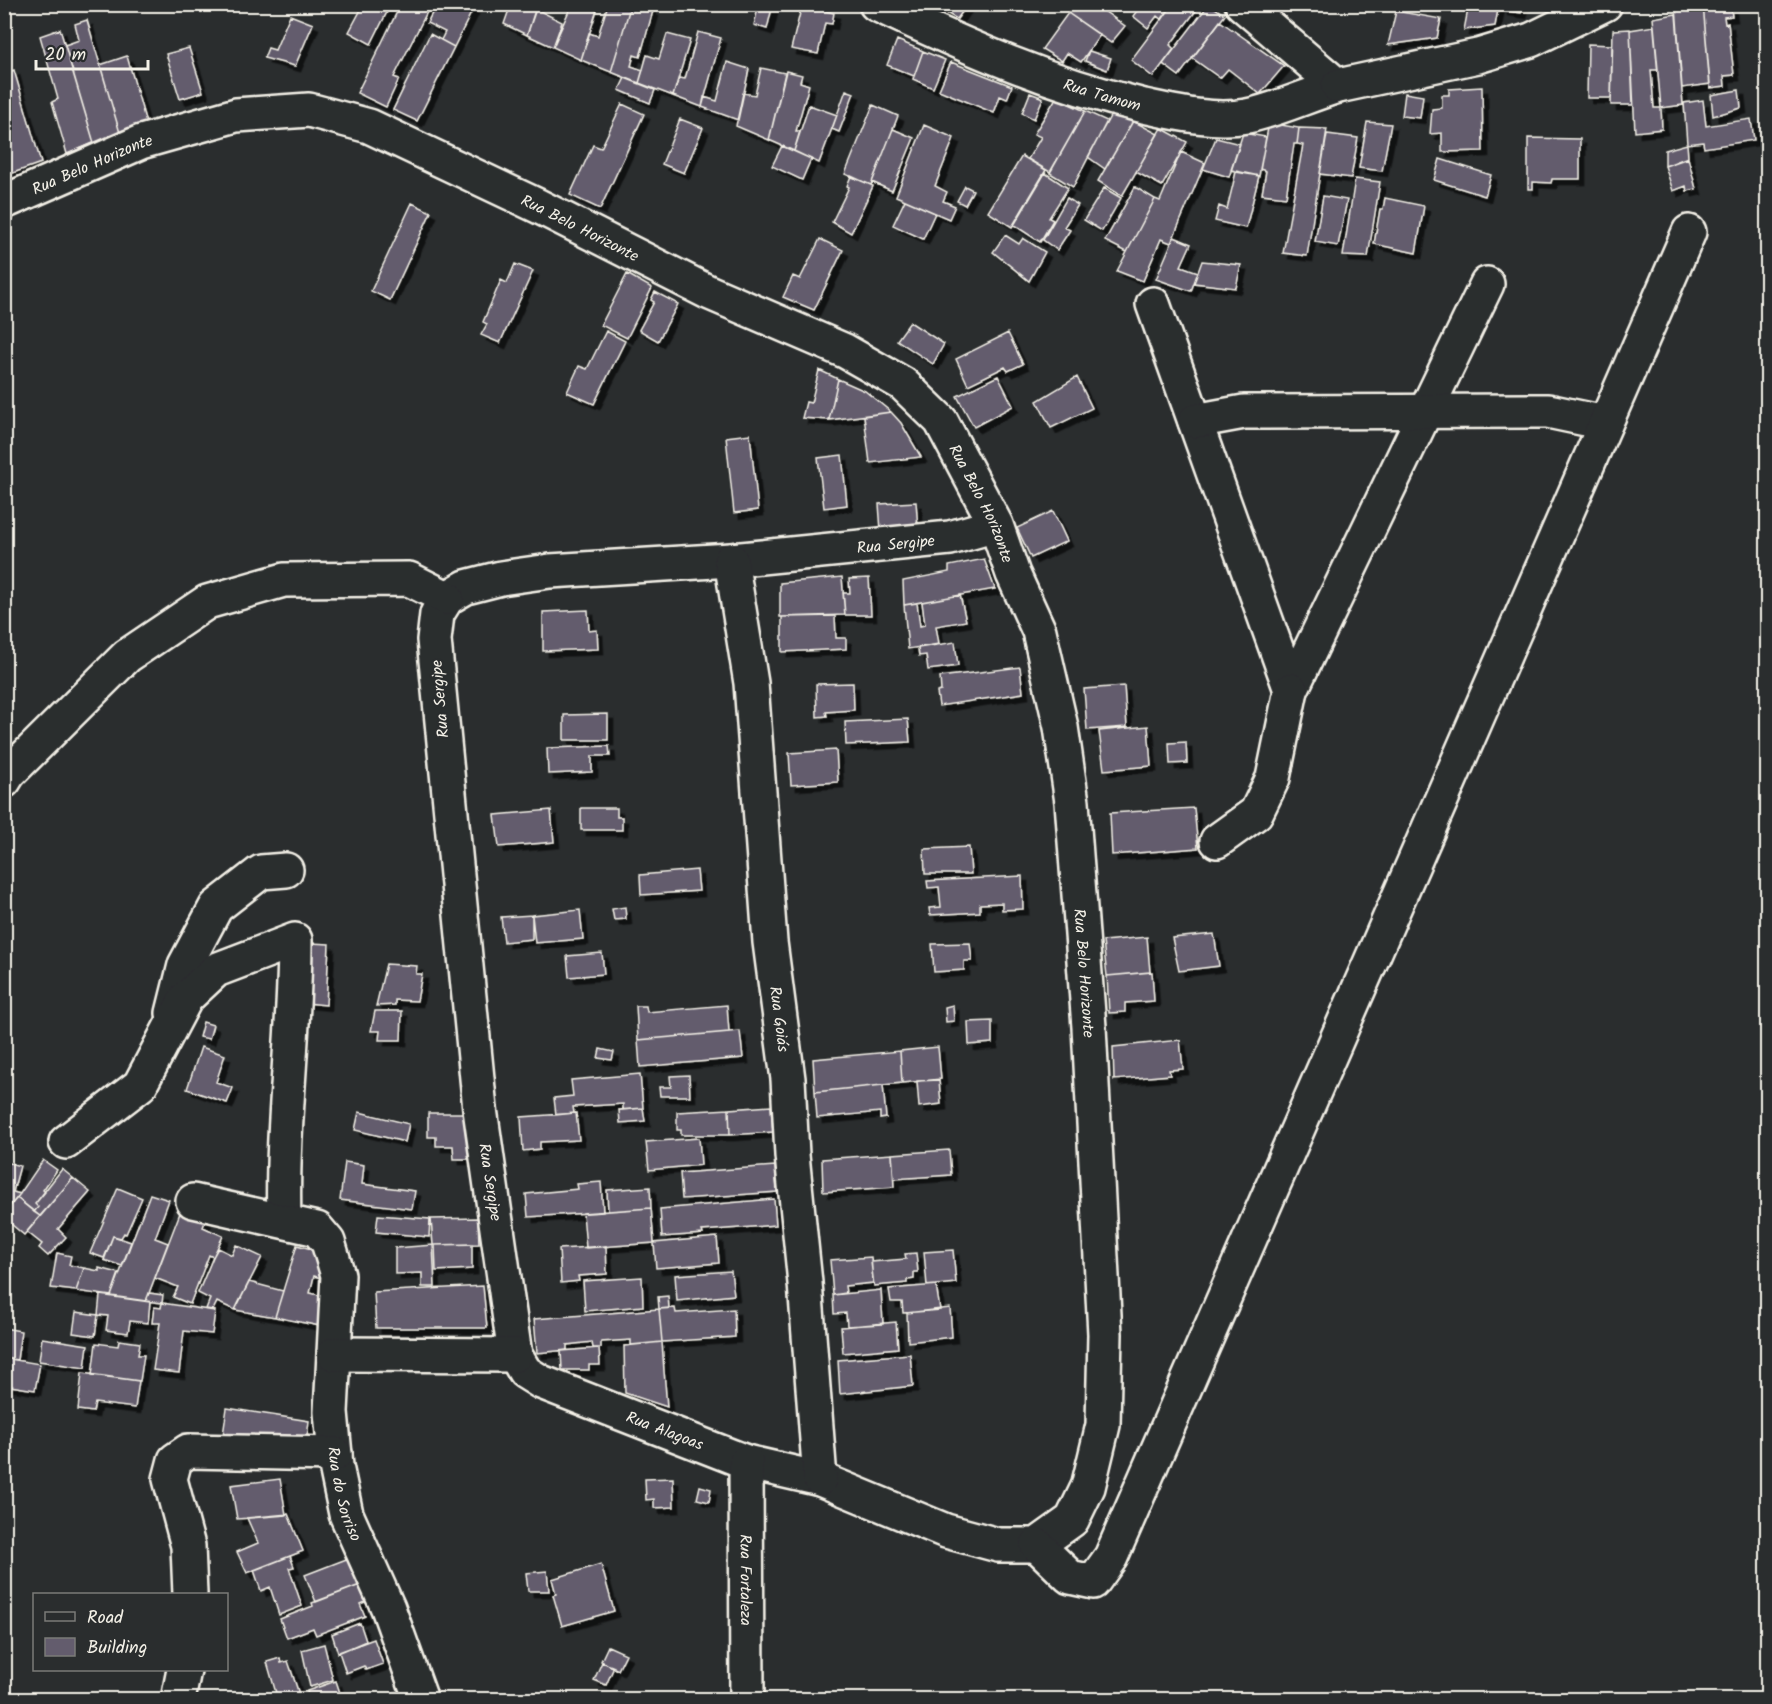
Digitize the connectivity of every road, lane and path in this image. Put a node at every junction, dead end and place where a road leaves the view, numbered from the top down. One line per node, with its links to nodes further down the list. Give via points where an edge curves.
1 (876, 4): 4 (street, Rua Tamom, via 1029,73 1180,114 1248,116)
2 (1242, 4): 4 (street)
3 (1605, 4): 4 (street, Rua Tamom, via 1532,40 1478,56)
4 (1338, 86)
5 (4, 202): 12 (street, Rua Belo Horizonte, via 141,142 236,115 309,110 369,126 708,292 845,351 903,384 941,421)
6 (1689, 232): 11 (street)
7 (1487, 284): 9 (street)
8 (1153, 304): 10 (street)
9 (1426, 411): 10 (street, via 1244,412); 11 (street, via 1548,411); 15 (street)
10 (1195, 421): 15 (street)
11 (1605, 423): 28 (street, via 1111,1557 1093,1582 1071,1577)
12 (996, 525): 13 (street, Rua Sergipe, via 950,538); 28 (street, Rua Belo Horizonte, via 1039,631 1061,727 1072,802 1105,1322 1103,1425 1088,1487 1072,1520)
13 (731, 560): 14 (street, Rua Sergipe, via 550,571 466,587); 27 (street, Rua Goiás, via 752,683 770,942 788,1079)
14 (447, 598): 16 (street, via 409,579 284,580 207,602 127,656); 24 (street, Rua Sergipe, via 437,614 434,640 441,725 480,1109)
15 (1291, 690): 17 (street, via 1273,778 1256,813)
16 (4, 781)
17 (1217, 841)
18 (286, 870): 19 (street, via 261,872 216,907 184,965)
19 (168, 1033): 20 (street, via 140,1085); 22 (street, via 186,998 216,970 295,940 295,1000 282,1183)
20 (66, 1142)
21 (193, 1201): 22 (street, Rua do Sorriso)
22 (284, 1221): 23 (street, Rua do Sorriso, via 317,1229 328,1242 338,1275)
23 (334, 1354): 24 (street); 25 (street, Rua do Sorriso, via 331,1412)
24 (515, 1355): 26 (street, Rua Alagoas, via 525,1372 541,1382)
25 (335, 1454): 29 (street, via 188,1451 175,1460 170,1479 188,1546); 32 (street, Rua do Sorriso, via 346,1514 388,1608)
26 (746, 1462): 27 (street, Rua Alagoas); 33 (street, Rua Fortaleza)
27 (820, 1479): 28 (street, Rua Alagoas, via 946,1531 998,1545)
28 (1037, 1545)
29 (190, 1593)
30 (184, 1671): 31 (street)
31 (178, 1700)
32 (422, 1700)
33 (747, 1700)

